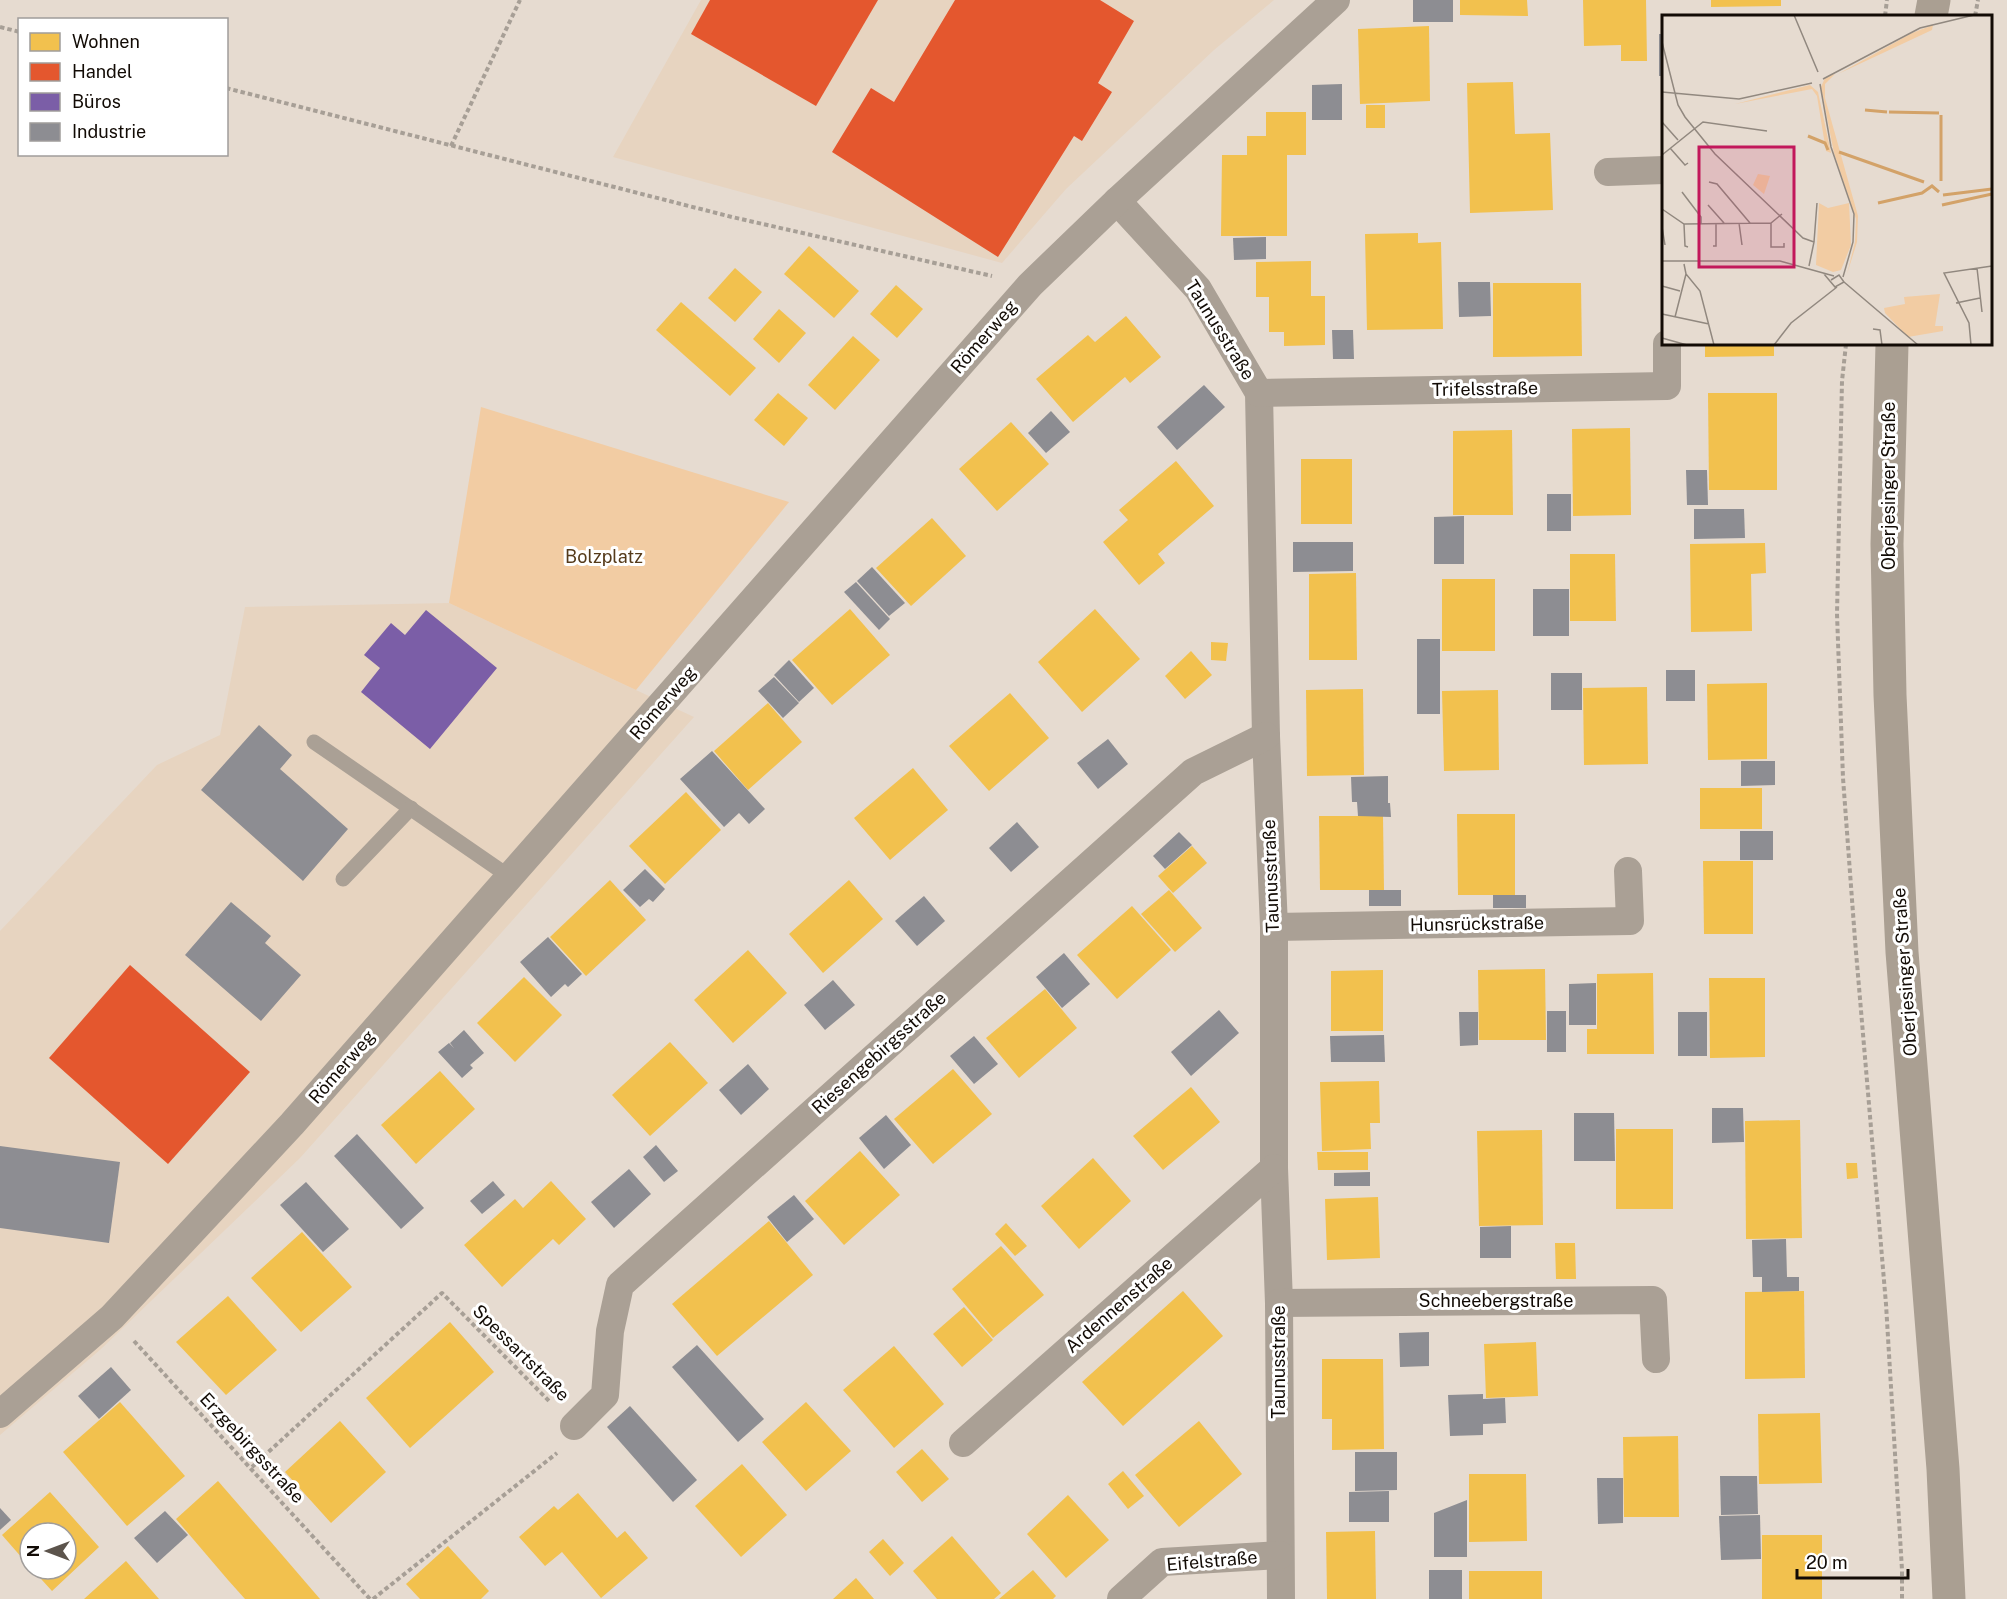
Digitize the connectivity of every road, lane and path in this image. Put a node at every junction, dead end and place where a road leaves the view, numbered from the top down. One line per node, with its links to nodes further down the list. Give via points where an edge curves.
1 (520, 0): 12 (path)
2 (1336, 0): 15 (street, Römerweg)
3 (1887, 0): 6 (path)
4 (1934, 0): 7 (main road)
5 (1978, 0): 8 (path)
6 (1886, 15)
7 (1930, 15)
8 (1975, 15)
9 (0, 27): 10 (path)
10 (18, 32)
11 (228, 89): 12 (path)
12 (451, 146): 16 (path, via 732,217)
13 (1662, 170): 14 (street)
14 (1608, 172)
15 (1117, 201): 16 (street, Römerweg); 20 (street, Taunusstraße, via 1198,289)
16 (1030, 285): 25 (street, Römerweg)
17 (1667, 345): 20 (street, Trifelsstraße, via 1667,386)
18 (1846, 345): 40 (path, via 1837,614 1843,778 1886,1304)
19 (1892, 345): 41 (main road, Oberjesinger Straße, via 1887,544 1891,717 1902,952 1943,1469)
20 (1259, 393): 21 (street, Taunusstraße)
21 (1266, 736): 27 (street, Taunusstraße); 33 (street, Riesengebirgsstraße, via 1193,772 620,1285 610,1331 605,1395)
22 (314, 742): 23 (lane)
23 (411, 808): 25 (lane); 26 (lane)
24 (1628, 871): 27 (street, Hunsrückstraße, via 1630,921)
25 (510, 877): 30 (street, Römerweg, via 292,1124)
26 (343, 879)
27 (1274, 927): 28 (street, Taunusstraße)
28 (1274, 1168): 29 (street, Taunusstraße); 34 (street, Ardennenstraße)
29 (1279, 1303): 31 (street, Schneebergstraße, via 1653,1300); 36 (street, Taunusstraße)
30 (112, 1317): 32 (street, Römerweg); 35 (path, Erzgebirgsstraße)
31 (1656, 1359)
32 (0, 1414)
33 (574, 1426): 35 (path, Spessartstraße, via 442,1293); 37 (path, Spessartstraße, via 565,1447)
34 (963, 1443)
35 (252, 1467): 37 (path, Erzgebirgsstraße)
36 (1280, 1555): 38 (street, Eifelstraße, via 1162,1562); 39 (street, Taunusstraße)
37 (372, 1599)
38 (1121, 1599)
39 (1281, 1599)
40 (1902, 1599)
41 (1949, 1599)

